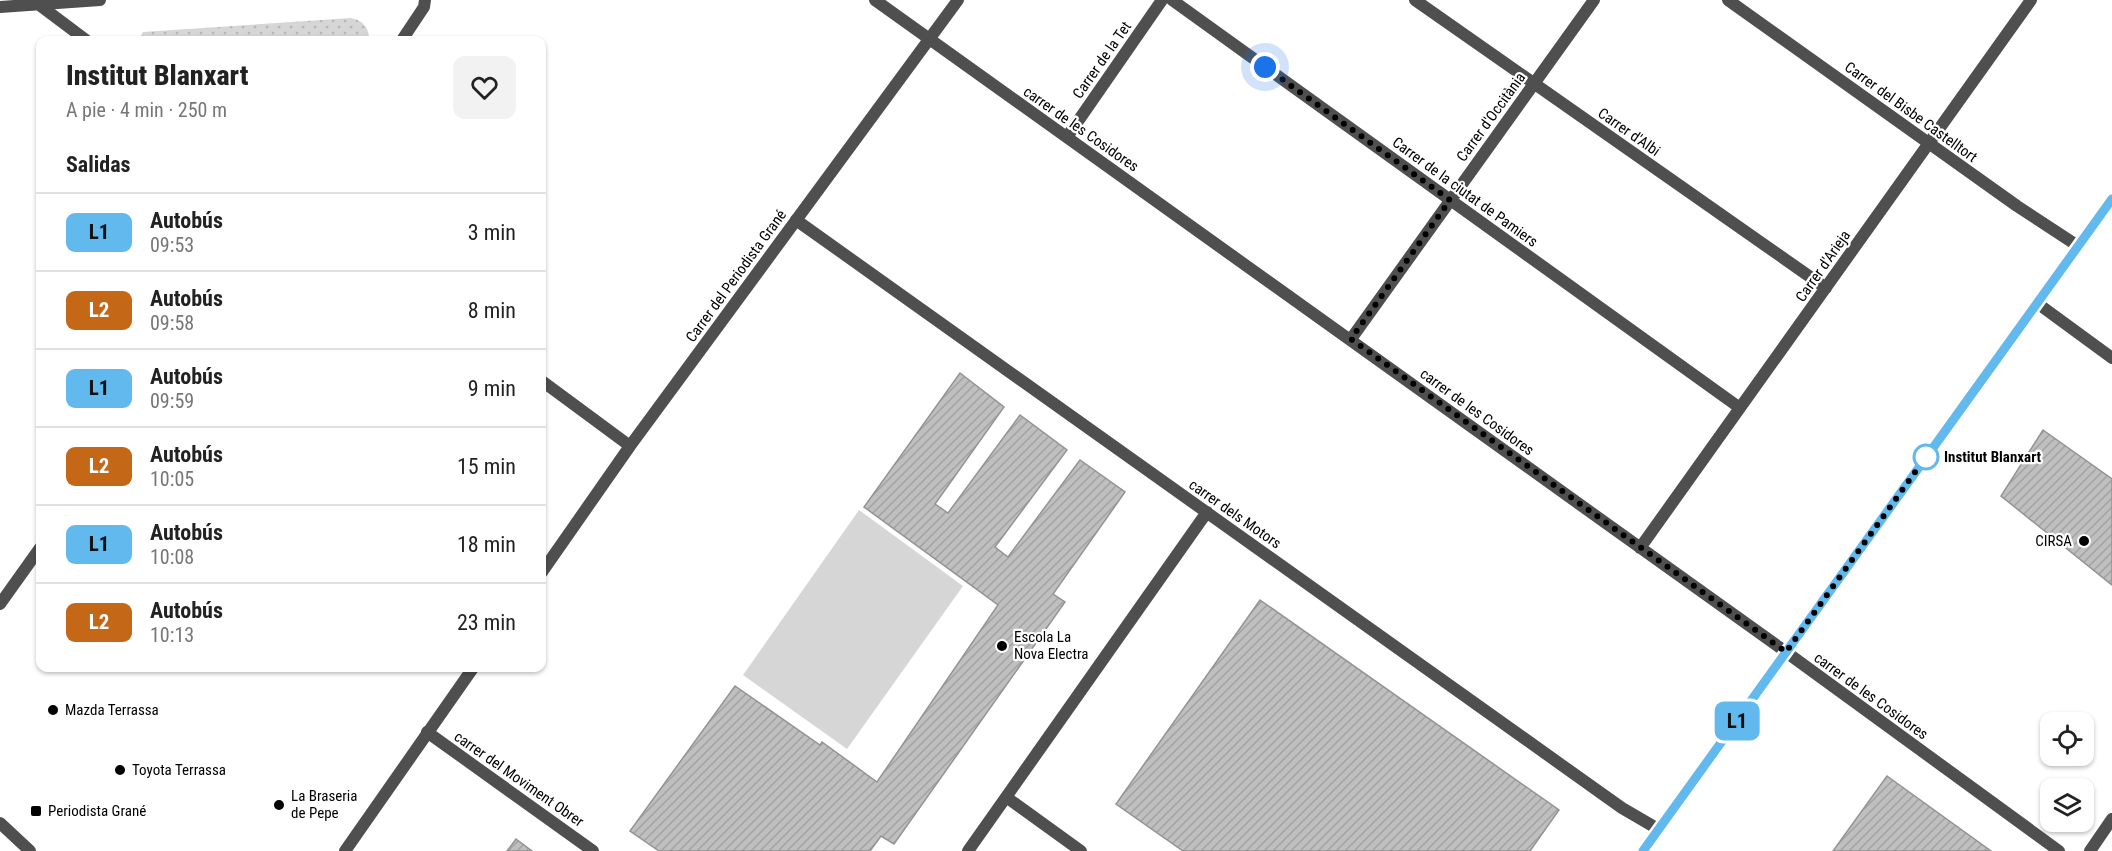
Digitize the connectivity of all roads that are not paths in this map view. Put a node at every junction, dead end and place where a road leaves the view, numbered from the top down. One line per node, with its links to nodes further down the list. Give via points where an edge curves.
1 (100, 0): 11 (street)
2 (425, 0): 14 (street)
3 (875, 0): 15 (street, carrer de les Cosidores)
4 (958, 0): 15 (street, Carrer del Periodista Grané)
5 (1162, 0): 17 (street, Carrer de la Tet)
6 (1172, 0): 20 (street, Carrer de la ciutat de Pamiers)
7 (1415, 0): 16 (street, Carrer d'Albi)
8 (1594, 0): 16 (street, Carrer d'Occitània)
9 (1728, 0): 18 (street, Carrer del Bisbe Castelltort)
10 (2031, 0): 18 (street, Carrer d'Arieja)
11 (38, 4): 12 (street); 13 (street)
12 (0, 7)
13 (81, 36)
14 (405, 36)
15 (930, 38): 17 (street, carrer de les Cosidores); 21 (street, Carrer del Periodista Grané)
16 (1534, 83): 20 (street, Carrer d'Occitània); 23 (street, Carrer d'Albi)
17 (1067, 137): 25 (street, carrer de les Cosidores)
18 (1929, 143): 22 (street, Carrer del Bisbe Castelltort); 23 (street, Carrer d'Arieja)
19 (2112, 199): 22 (street)
20 (1450, 200): 25 (street, Carrer d'Occitània); 28 (street, Carrer de la ciutat de Pamiers)
21 (796, 220): 29 (street, Carrer del Periodista Grané); 30 (street, carrer dels Motors)
22 (2078, 246): 24 (street)
23 (1826, 288): 28 (street, Carrer d'Arieja)
24 (2037, 303): 26 (street); 35 (street)
25 (1351, 339): 31 (street, carrer de les Cosidores)
26 (2112, 358)
27 (546, 384): 29 (street)
28 (1740, 408): 31 (street, Carrer d'Arieja)
29 (630, 446): 33 (street, Carrer del Periodista Grané)
30 (1207, 512): 38 (street); 41 (street, carrer dels Motors)
31 (1640, 548): 35 (street, carrer de les Cosidores)
32 (36, 554): 34 (street)
33 (546, 566)
34 (0, 604)
35 (1786, 652): 41 (street); 48 (street, carrer de les Cosidores)
36 (470, 672): 37 (street)
37 (427, 732): 43 (street); 44 (street, carrer del Moviment Obrer)
38 (1006, 797): 45 (street); 46 (street)
39 (2112, 819): 49 (street)
40 (0, 823): 42 (street)
41 (1658, 830): 47 (street)
42 (30, 851)
43 (345, 851)
44 (593, 851)
45 (968, 851)
46 (1081, 851)
47 (1643, 851)
48 (2059, 851)
49 (2090, 851)

